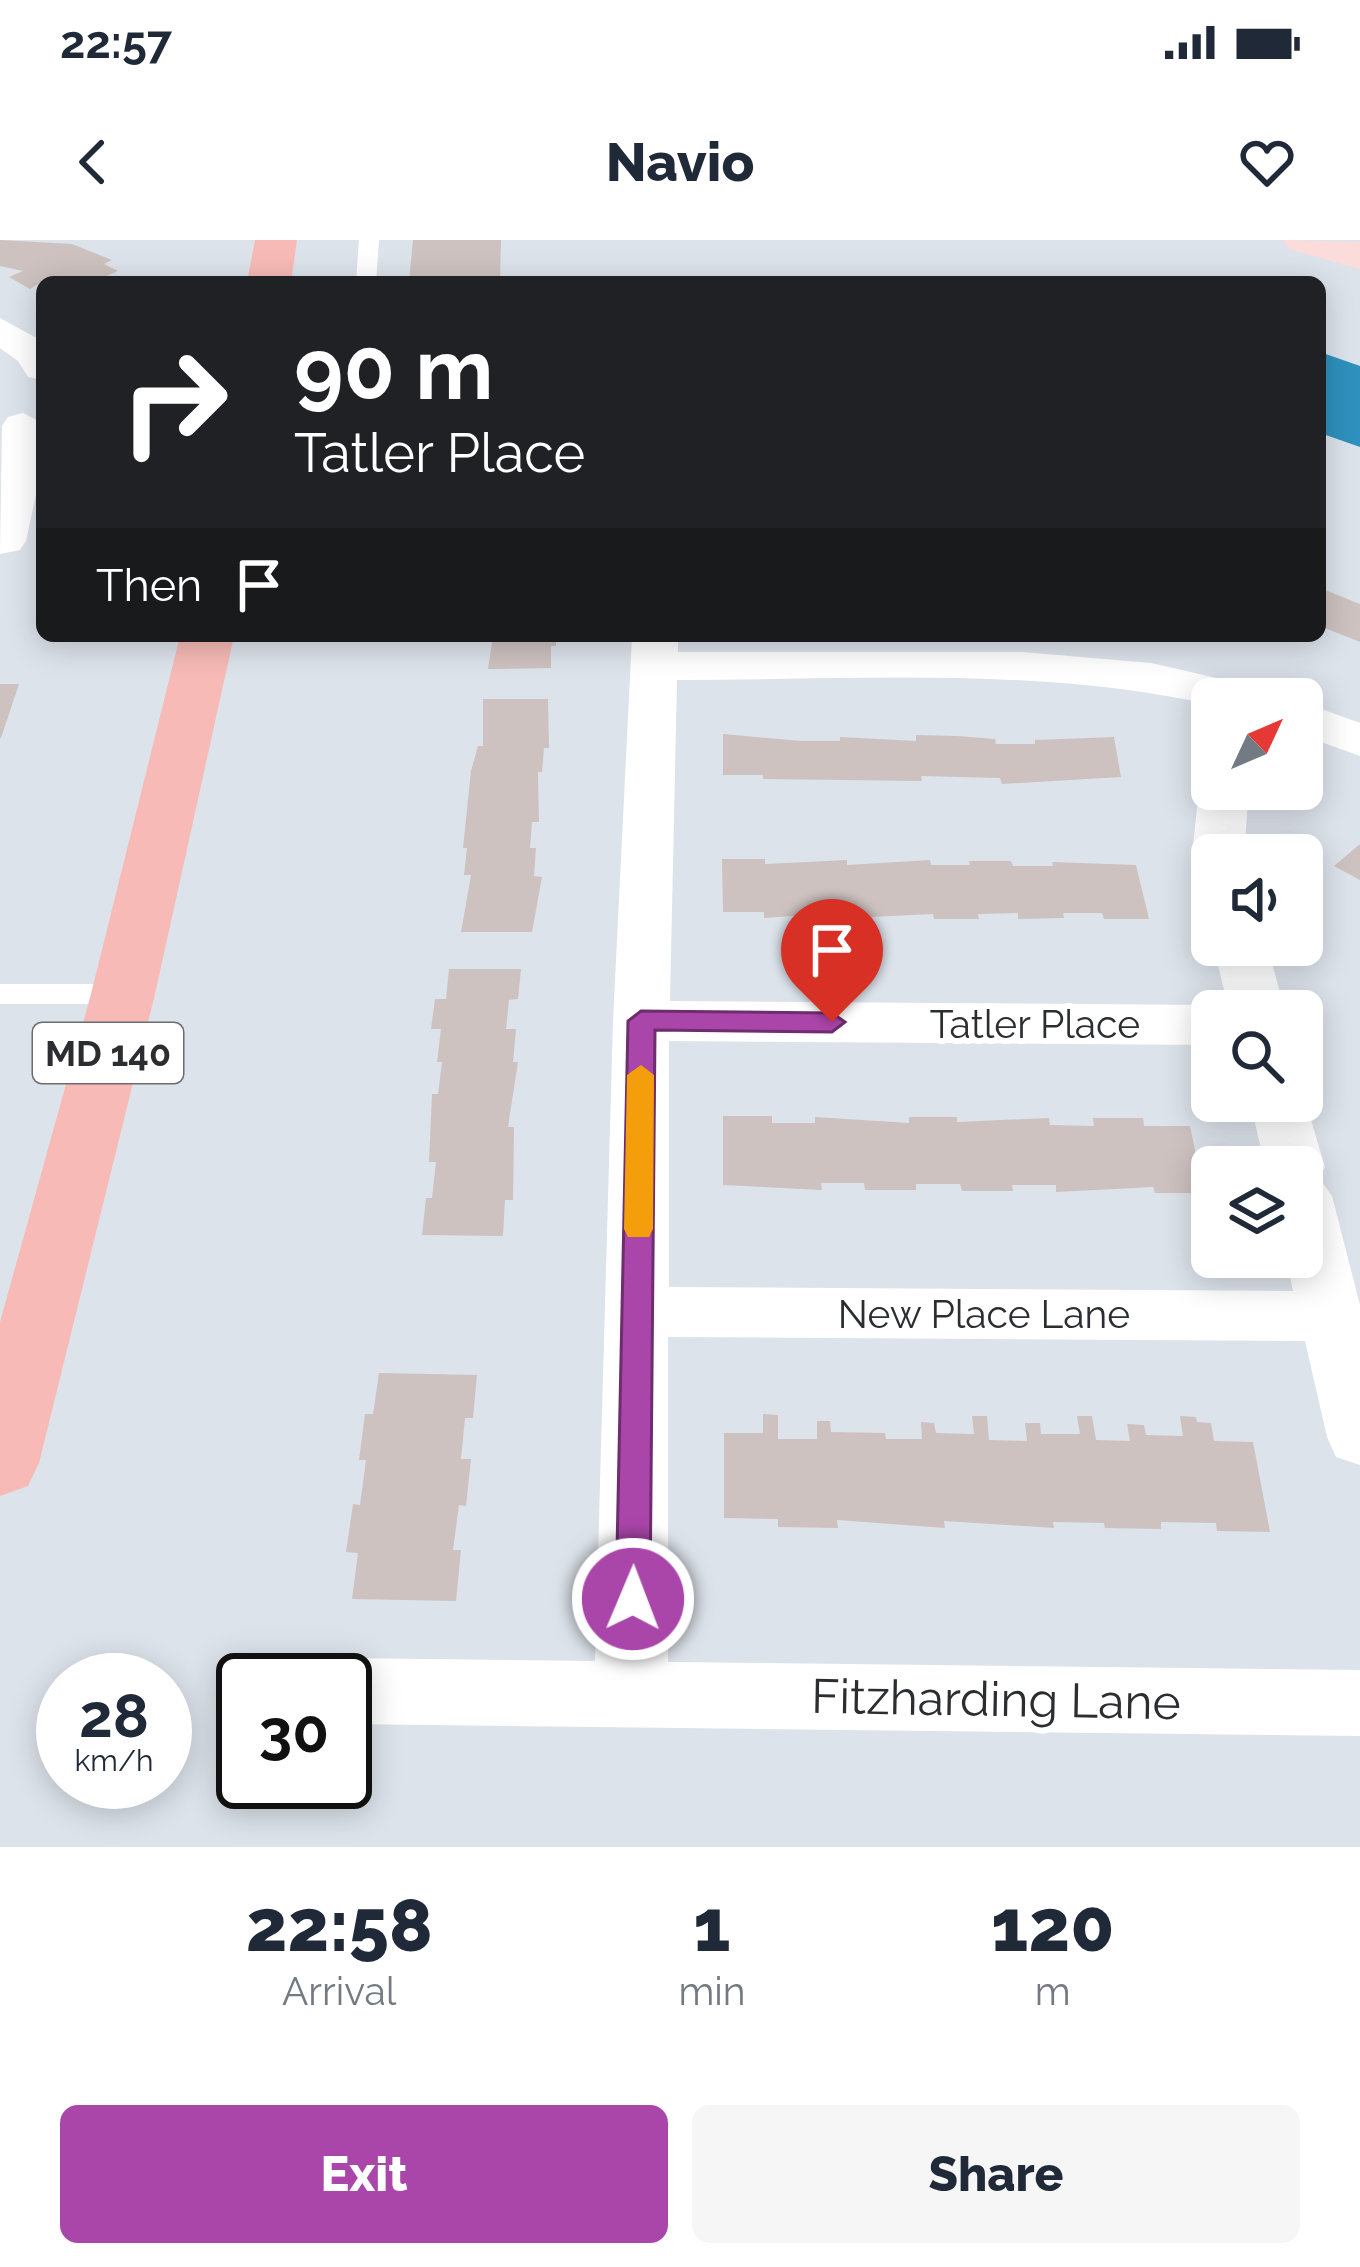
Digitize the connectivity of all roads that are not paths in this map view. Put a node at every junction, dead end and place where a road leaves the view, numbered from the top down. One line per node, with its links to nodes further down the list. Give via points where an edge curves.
1 (276, 240): 5 (main road)
2 (369, 240): 6 (lane)
3 (1304, 240): 4 (main road)
4 (1360, 256)
5 (270, 276)
6 (366, 276)
7 (0, 330): 8 (street)
8 (36, 356)
9 (22, 421): 10 (street, via 23,456)
10 (0, 542)
11 (206, 642): 17 (main road, MD 140)
12 (655, 651): 13 (street, via 1022,666); 18 (street)
13 (1191, 686)
14 (1323, 726): 15 (street)
15 (1360, 741)
16 (0, 994): 17 (lane)
17 (123, 994): 23 (main road, MD 140)
18 (641, 1021): 19 (street, Tatler Place); 21 (street)
19 (1191, 1025)
20 (1322, 1278): 22 (street)
21 (637, 1312): 22 (street, New Place Lane); 27 (street)
22 (1331, 1316): 24 (street)
23 (19, 1326): 25 (main road, MD 140)
24 (1360, 1437)
25 (0, 1463)
26 (372, 1691): 27 (street, Fitzharding Lane)
27 (631, 1694): 28 (street, Fitzharding Lane)
28 (1360, 1703)

